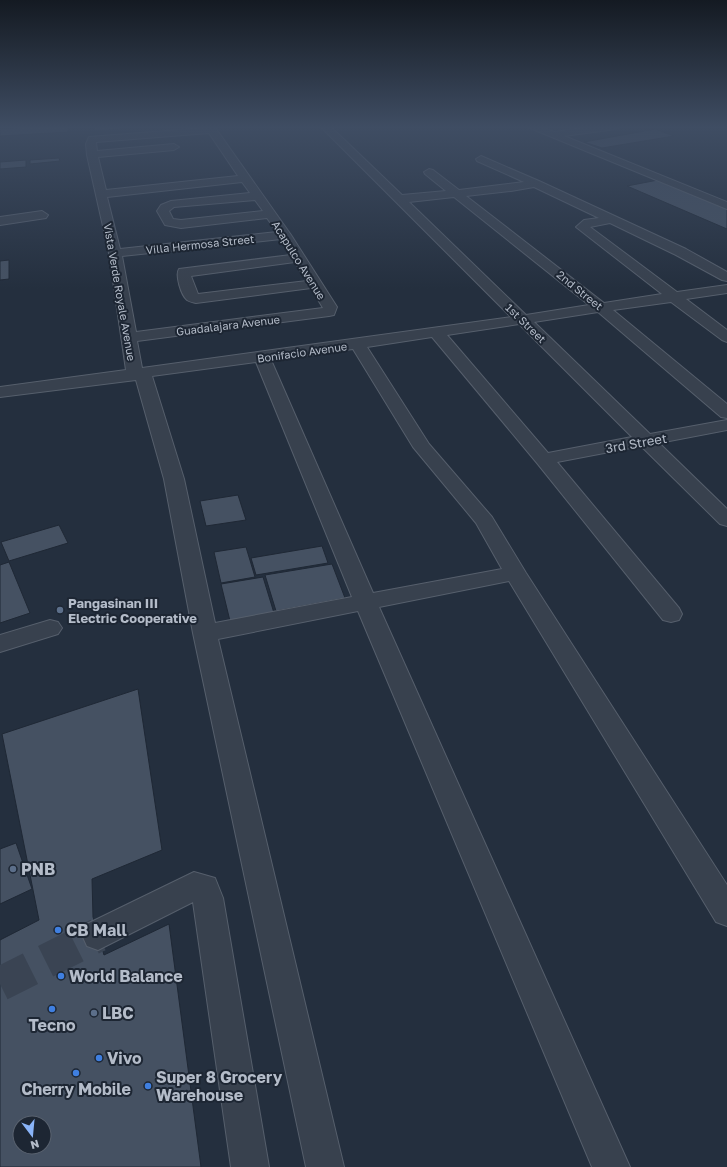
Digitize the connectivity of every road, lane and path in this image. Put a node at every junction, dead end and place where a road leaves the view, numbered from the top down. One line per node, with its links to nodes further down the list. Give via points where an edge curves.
1 (97, 180): 10 (street, Vista Verde Royale Avenue)
2 (224, 180): 10 (street)
3 (248, 180): 11 (street, Acapulco Avenue)
4 (381, 180): 12 (street, 1st Street)
5 (441, 180): 9 (street, 2nd Street)
6 (529, 180): 8 (street)
7 (665, 180): 13 (street)
8 (535, 183): 9 (street); 16 (street)
9 (457, 193): 12 (street); 25 (street, 2nd Street)
10 (100, 194): 19 (street, Vista Verde Royale Avenue)
11 (257, 196): 14 (street, Acapulco Avenue); 14 (street, via 171,204 165,207 164,211 169,222 181,224)
12 (400, 199): 27 (street, 1st Street)
13 (727, 206)
14 (270, 214): 18 (street, Acapulco Avenue)
15 (42, 215): 17 (street)
16 (612, 219): 21 (street); 24 (street, via 588,223 582,227)
17 (0, 221)
18 (284, 235): 19 (street, Villa Hermosa Street); 20 (street, Acapulco Avenue)
19 (115, 253): 30 (street, Vista Verde Royale Avenue)
20 (297, 258): 22 (street, Acapulco Avenue); 22 (street, via 190,271 184,272 184,276 191,296 196,299)
21 (727, 277)
22 (314, 284): 26 (street, Acapulco Avenue, via 330,308)
23 (727, 289): 24 (street, Bonifacio Avenue)
24 (674, 297): 25 (street, Bonifacio Avenue); 29 (street)
25 (603, 309): 27 (street, Bonifacio Avenue); 35 (street, 2nd Street)
26 (329, 312): 30 (street, Guadalajara Avenue)
27 (522, 319): 28 (street, Bonifacio Avenue); 37 (street, 1st Street)
28 (436, 332): 31 (street, Bonifacio Avenue); 38 (street)
29 (727, 337)
30 (128, 338): 33 (street, Vista Verde Royale Avenue)
31 (357, 344): 32 (street, Bonifacio Avenue); 40 (street, via 422,447 485,521)
32 (262, 358): 33 (street, Bonifacio Avenue); 41 (street)
33 (139, 374): 34 (street, Bonifacio Avenue); 44 (street, Vista Verde Royale Avenue, via 174,479)
34 (0, 392)
35 (727, 413)
36 (727, 425): 37 (street, 3rd Street)
37 (646, 441): 38 (street, 3rd Street); 39 (street, 1st Street)
38 (544, 459): 42 (street)
39 (727, 520)
40 (515, 573): 41 (street); 46 (street)
41 (365, 601): 44 (street); 50 (street)
42 (671, 614)
43 (50, 628): 45 (street)
44 (205, 633): 49 (street, Vista Verde Royale Avenue)
45 (0, 644)
46 (727, 912)
47 (98, 936): 48 (street, via 194,886 204,888 208,898)
48 (250, 1167)
49 (325, 1167)
50 (611, 1167)

